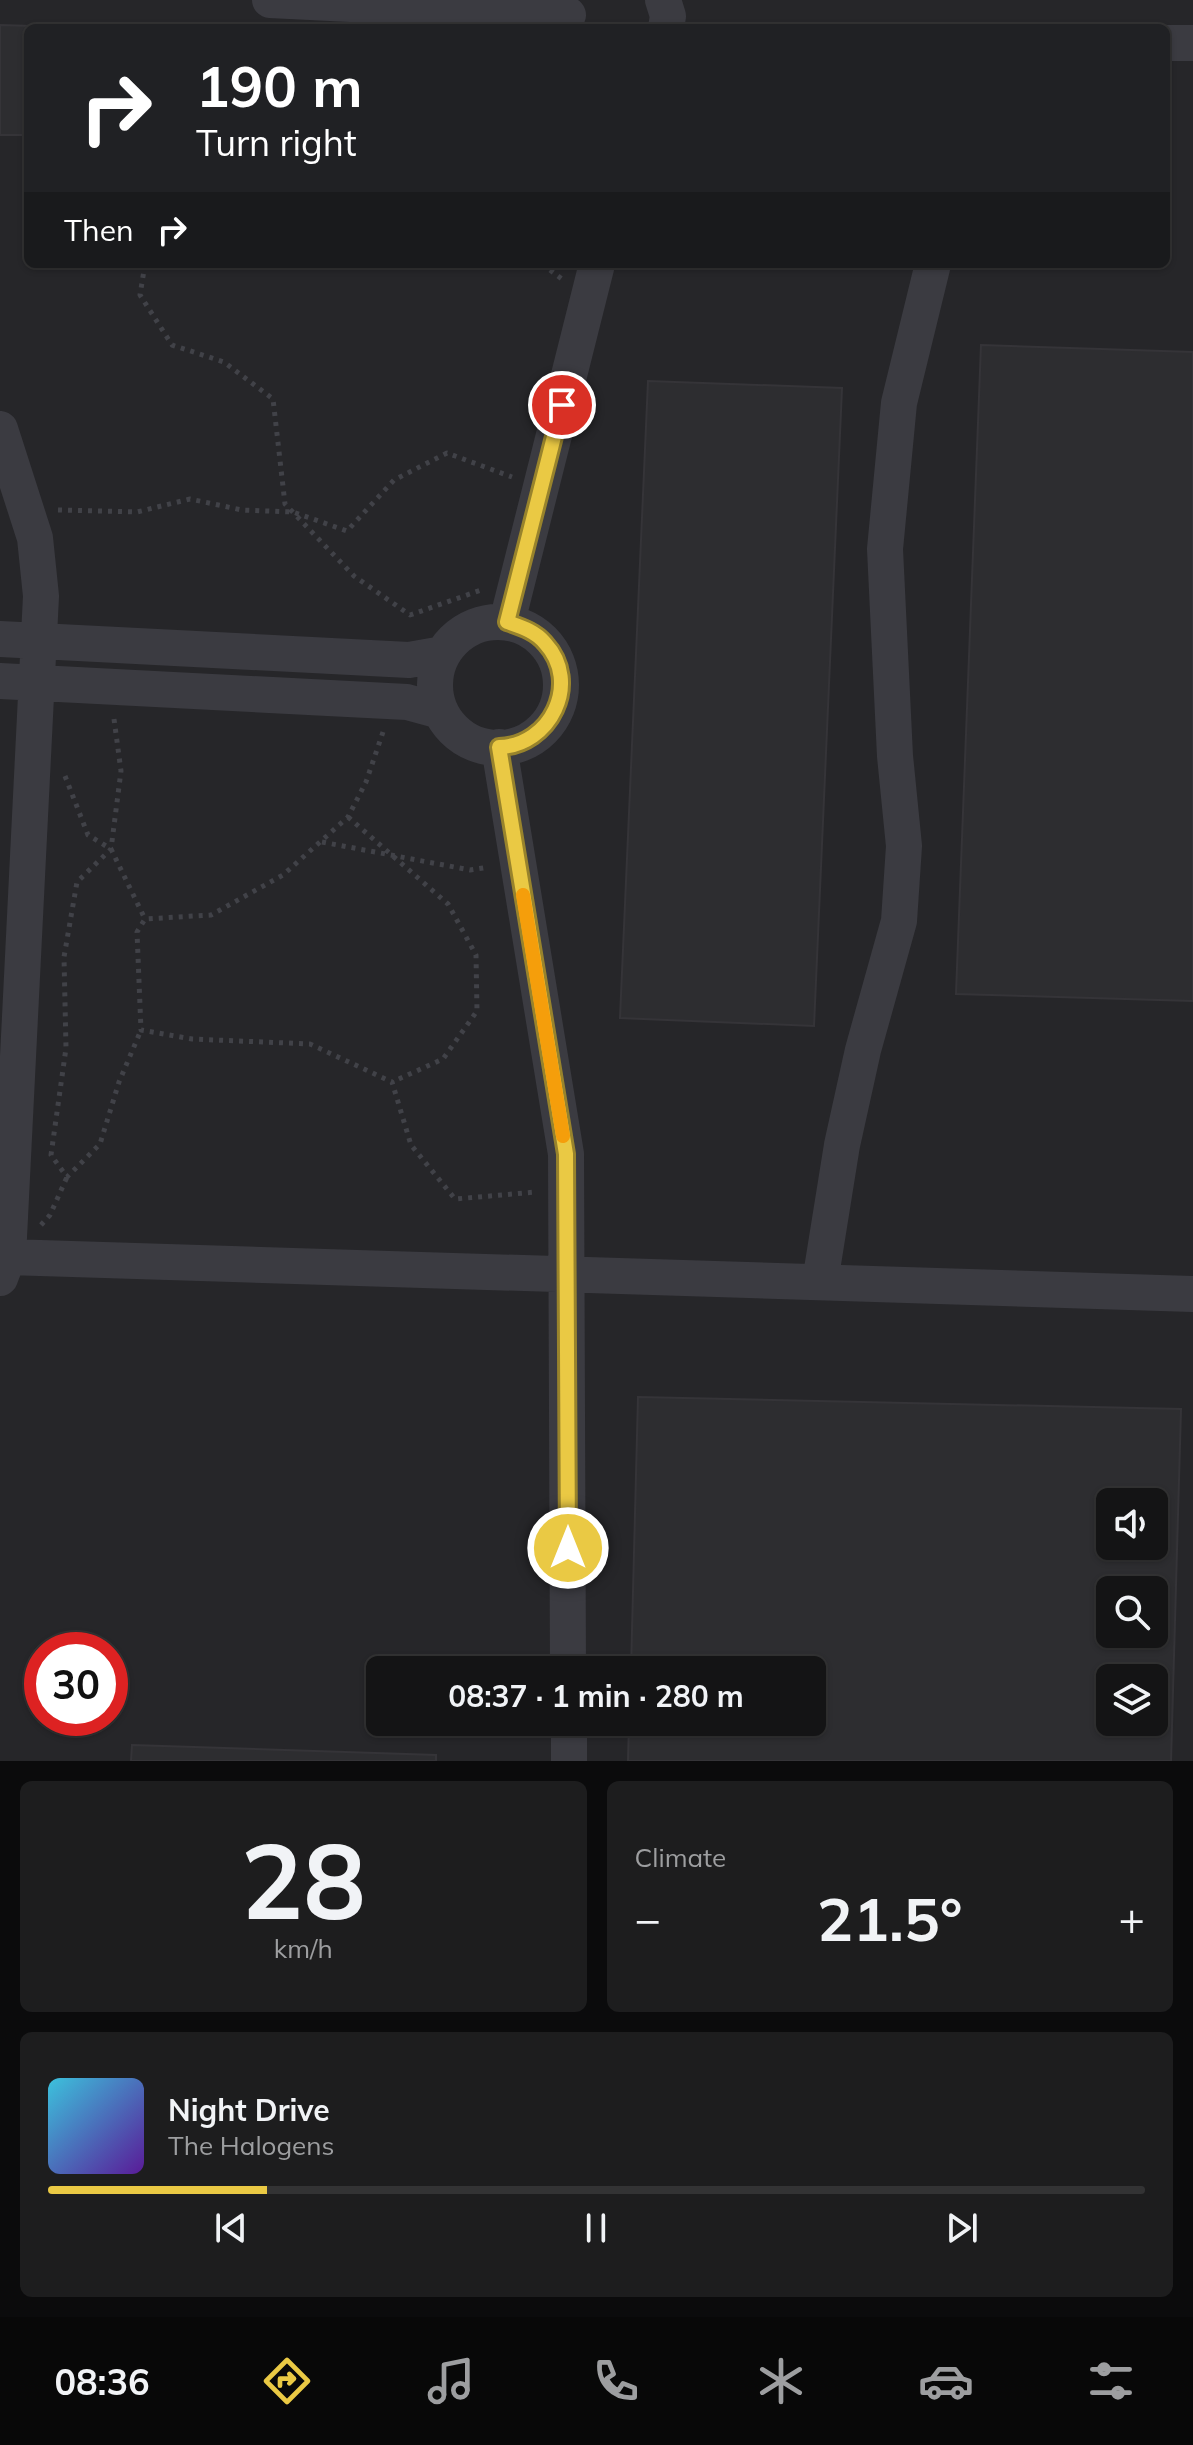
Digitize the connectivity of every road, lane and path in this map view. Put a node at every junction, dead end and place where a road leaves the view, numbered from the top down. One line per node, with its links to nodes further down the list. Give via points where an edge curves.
1 (270, 0): 3 (street)
2 (663, 0): 4 (street)
3 (570, 14)
4 (667, 24)
5 (1170, 43): 6 (street)
6 (1193, 43)
7 (144, 268): 13 (path, via 140,295 172,345 224,362 273,399 285,504)
8 (596, 268): 11 (street)
9 (932, 268): 37 (street, via 899,403 885,549 904,846 899,921 842,1145)
10 (0, 429): 12 (street)
11 (542, 485): 13 (path, via 447,453 394,480 347,531); 14 (street)
12 (25, 508): 13 (path, via 137,512 190,499 242,510); 17 (street, via 35,538 41,596)
13 (293, 512): 14 (path, via 354,576 410,615)
14 (519, 575): 15 (street)
15 (507, 622): 18 (street, via 470,628); 24 (street, via 529,629 545,642 555,657 561,688 549,722 532,738)
16 (0, 639): 17 (street)
17 (37, 641): 18 (street, via 409,660); 20 (street)
18 (443, 654): 23 (street, via 435,683)
19 (0, 681): 20 (street)
20 (36, 683): 21 (street); 35 (street)
21 (109, 687): 22 (street); 28 (path, via 121,771)
22 (394, 701): 23 (street); 26 (path)
23 (440, 711): 24 (street, via 461,737)
24 (499, 747): 30 (street)
25 (62, 768): 28 (path, via 88,835)
26 (348, 817): 27 (path); 29 (path)
27 (321, 842): 29 (path); 31 (path, via 283,875 211,915)
28 (111, 849): 31 (path); 32 (path, via 77,882 64,957 66,1048 51,1155 67,1177 100,1144)
29 (396, 858): 30 (path, via 470,870); 33 (path, via 448,904 476,955 477,1011 443,1059)
30 (518, 862): 34 (street, via 566,1154)
31 (145, 919): 32 (path, via 137,932)
32 (141, 1030): 33 (path, via 192,1039 310,1044)
33 (392, 1082): 34 (path, via 411,1145 455,1199)
34 (566, 1190): 36 (street)
35 (4, 1267): 36 (street)
36 (566, 1275): 37 (street); 39 (street)
37 (820, 1282): 38 (street)
38 (1193, 1294)
39 (568, 1656)
40 (569, 1736): 41 (street)
41 (569, 1761)

